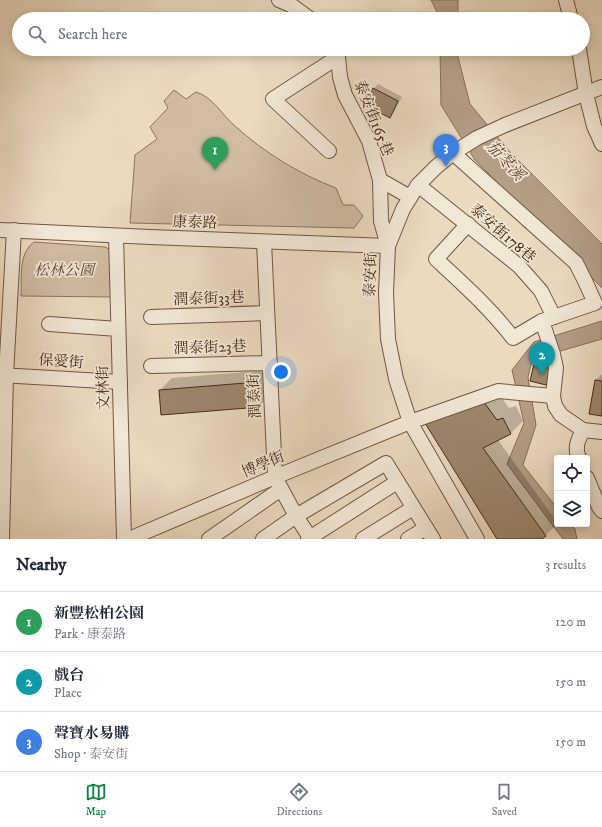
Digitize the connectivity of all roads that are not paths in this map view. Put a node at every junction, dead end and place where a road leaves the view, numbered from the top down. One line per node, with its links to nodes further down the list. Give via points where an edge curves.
1 (279, 0): 3 (street)
2 (566, 0): 4 (street)
3 (300, 12)
4 (569, 12)
5 (332, 56): 11 (street, via 273,99)
6 (336, 56): 13 (street, 泰安街165巷, via 345,95 369,141)
7 (580, 56): 9 (street)
8 (602, 87): 9 (street, 泰安街)
9 (586, 94): 10 (street, via 594,126); 12 (street, 泰安街, via 505,125)
10 (602, 144)
11 (329, 151)
12 (453, 153): 14 (street, 泰安街); 24 (street, via 576,263 595,303)
13 (380, 180): 15 (street); 20 (street, 泰安街165巷, via 381,221)
14 (418, 184): 15 (street, 泰安街); 16 (street, 泰安街178巷)
15 (410, 198): 20 (street, 泰安街, via 402,209)
16 (468, 224): 24 (street, 泰安街178巷, via 519,266 541,291); 24 (street, via 436,259 476,296 513,338)
17 (7, 230): 18 (street, 康泰路); 28 (street)
18 (116, 236): 19 (street, 康泰路); 25 (street, 文林街)
19 (264, 242): 20 (street, 康泰路); 21 (street, 潤泰街)
20 (388, 246): 31 (street, 泰安街, via 388,339 396,378)
21 (267, 313): 22 (street, 潤泰街33巷); 26 (street, 潤泰街)
22 (151, 317)
23 (49, 324): 25 (street)
24 (547, 324): 30 (street, 泰安街178巷, via 556,368)
25 (118, 329): 29 (street, 文林街)
26 (270, 363): 27 (street, 潤泰街23巷); 36 (street, 潤泰街)
27 (151, 366)
28 (3, 375): 29 (street, 保愛街); 42 (street)
29 (120, 382): 43 (street, 文林街)
30 (553, 396): 31 (street, 博學街, via 498,391); 32 (street, via 555,406 561,415)
31 (410, 422): 36 (street, 博學街); 50 (street, 泰安街)
32 (583, 430): 33 (street); 34 (street, via 578,440)
33 (602, 432)
34 (578, 455)
35 (397, 482): 38 (street); 40 (street, via 386,463); 47 (street)
36 (278, 483): 40 (street, 潤泰街); 44 (street, 博學街); 45 (street)
37 (590, 485): 39 (street)
38 (413, 508): 41 (street); 48 (street)
39 (602, 511)
40 (296, 516): 46 (street); 47 (street, 潤泰街)
41 (429, 534): 49 (street)
42 (2, 539)
43 (124, 539)
44 (129, 539)
45 (209, 539)
46 (263, 539)
47 (309, 539)
48 (363, 539)
49 (408, 539)
50 (477, 539)

